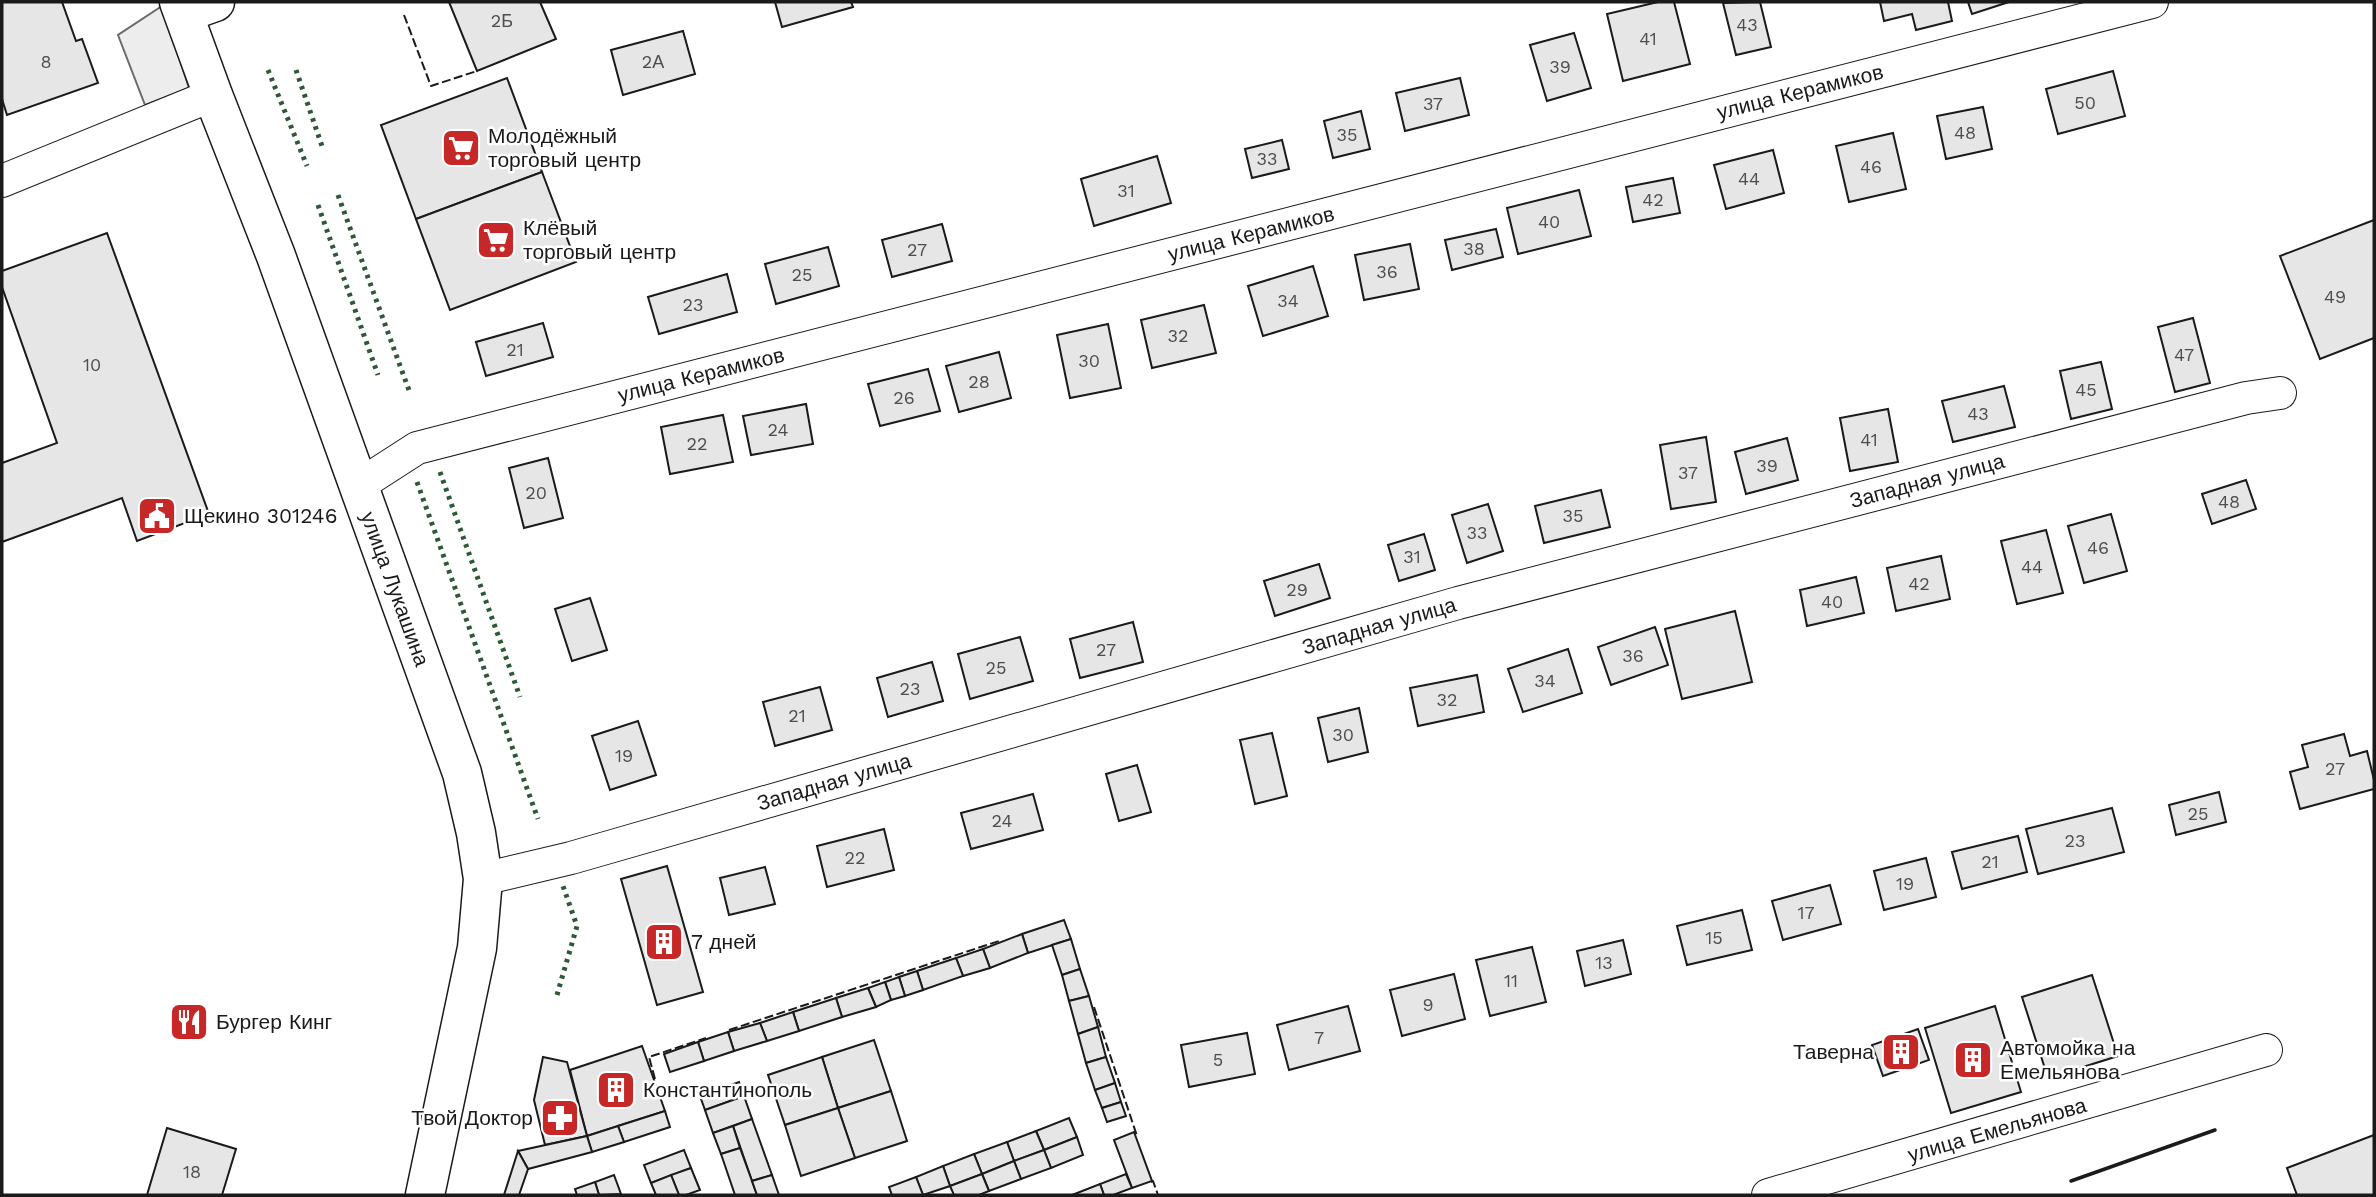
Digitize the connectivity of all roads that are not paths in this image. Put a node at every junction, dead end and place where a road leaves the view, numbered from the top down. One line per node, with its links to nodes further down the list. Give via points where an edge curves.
1 (2152, 2): 6 (street, улица Керамиков, via 417,448)
2 (193, 6): 3 (main road, улица Лукашина)
3 (213, 95): 4 (street); 6 (main road, улица Лукашина)
4 (2, 181)
5 (2280, 393): 7 (street, Западная улица, via 2246,398 1458,603 571,858)
6 (358, 486): 7 (main road, улица Лукашина, via 461,773)
7 (483, 879): 9 (main road, улица Лукашина, via 475,959)
8 (2266, 1050): 10 (street, улица Емельянова)
9 (425, 1195)
10 (1769, 1195)

